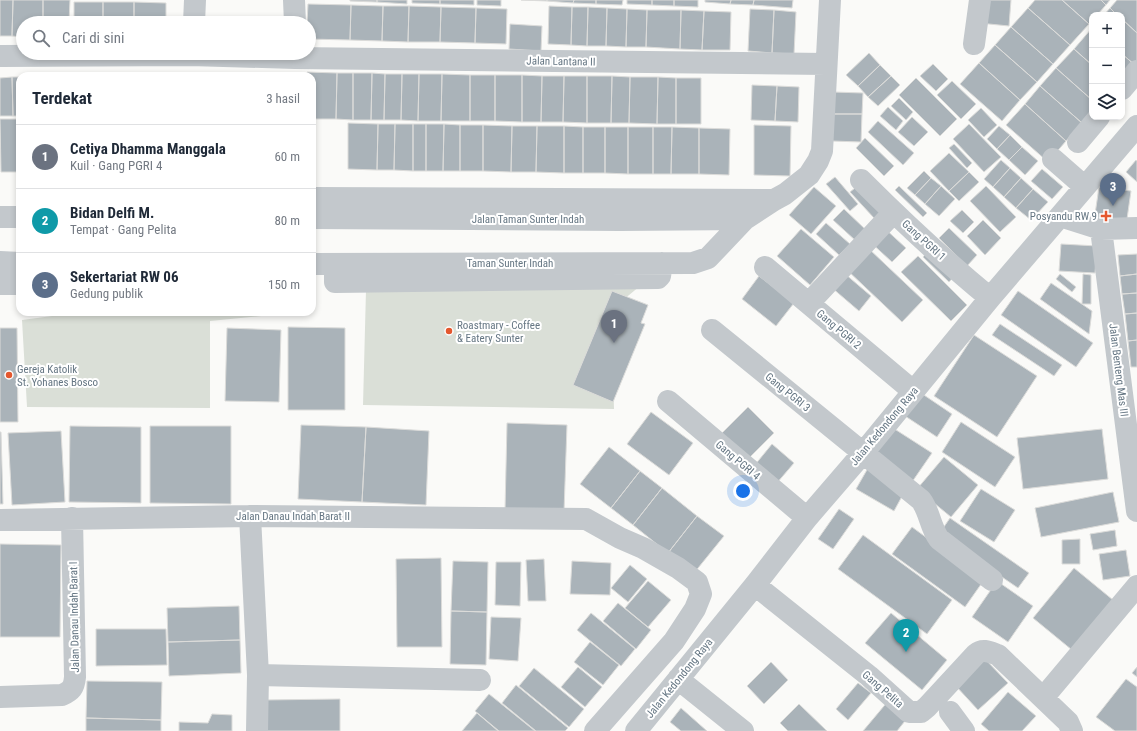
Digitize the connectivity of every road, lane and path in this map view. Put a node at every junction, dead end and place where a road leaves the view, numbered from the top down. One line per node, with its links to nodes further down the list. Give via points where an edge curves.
1 (195, 0): 5 (street)
2 (294, 0): 6 (street)
3 (830, 0): 11 (street)
4 (980, 0): 7 (street)
5 (194, 16)
6 (295, 16)
7 (974, 44)
8 (0, 56): 9 (street, Jalan Lantana II)
9 (16, 56)
10 (316, 56): 11 (street, Jalan Lantana II)
11 (826, 64): 21 (street, via 822,151 809,175)
12 (1137, 71): 13 (street)
13 (1125, 85)
14 (1096, 120): 16 (street)
15 (1137, 126): 19 (street, Jalan Kedondong Raya)
16 (1078, 142)
17 (1053, 159): 19 (street)
18 (861, 180): 24 (street, Gang PGRI 1)
19 (1085, 187): 25 (street, Jalan Kedondong Raya)
20 (316, 199): 22 (street)
21 (774, 200): 23 (street); 29 (street)
22 (352, 208): 23 (street, Jalan Taman Sunter Indah); 28 (street, Jalan Taman Sunter Indah)
23 (620, 210): 29 (street, Jalan Taman Sunter Indah)
24 (893, 212): 38 (street, Gang PGRI 1); 39 (street)
25 (1060, 216): 31 (street); 38 (street, Jalan Kedondong Raya)
26 (0, 217): 27 (street)
27 (16, 217)
28 (316, 217)
29 (745, 219): 34 (street, Taman Sunter Indah, via 708,258 693,263)
30 (1137, 228): 31 (street)
31 (1101, 229): 44 (street, Jalan Benteng Mas III)
32 (0, 262): 33 (street)
33 (16, 262)
34 (316, 264)
35 (765, 267): 39 (street, Gang PGRI 2)
36 (0, 284): 37 (street)
37 (16, 284)
38 (990, 298): 41 (street, Jalan Kedondong Raya)
39 (809, 303): 41 (street, Gang PGRI 2)
40 (712, 330): 43 (street, Gang PGRI 3)
41 (913, 391): 43 (street, Jalan Kedondong Raya)
42 (668, 401): 47 (street, Gang PGRI 4)
43 (863, 452): 47 (street, Jalan Kedondong Raya); 49 (street, Gang PGRI 3, via 921,500 939,539)
44 (1137, 511)
45 (250, 516): 46 (street, Jalan Danau Indah Barat II); 52 (street); 59 (street, Jalan Danau Indah Barat II, via 586,519 678,568 697,582 701,594 695,609 674,641)
46 (72, 518): 48 (street, Jalan Danau Indah Barat II); 55 (street, Jalan Danau Indah Barat I, via 74,685 70,692 62,695)
47 (807, 518): 50 (street, Jalan Kedondong Raya)
48 (0, 520)
49 (992, 580)
50 (755, 585): 53 (street, Jalan Kedondong Raya); 56 (street, Gang Pelita, via 869,676 908,712 921,712 927,707 980,651 998,655)
51 (1137, 586): 56 (street)
52 (258, 675): 54 (street); 58 (street)
53 (678, 679): 60 (street, Jalan Kedondong Raya); 61 (street)
54 (480, 680)
55 (0, 697)
56 (1043, 698): 63 (street, via 1068,722)
57 (950, 712): 62 (street)
58 (257, 731)
59 (595, 731)
60 (636, 731)
61 (743, 731)
62 (964, 731)
63 (1072, 731)

